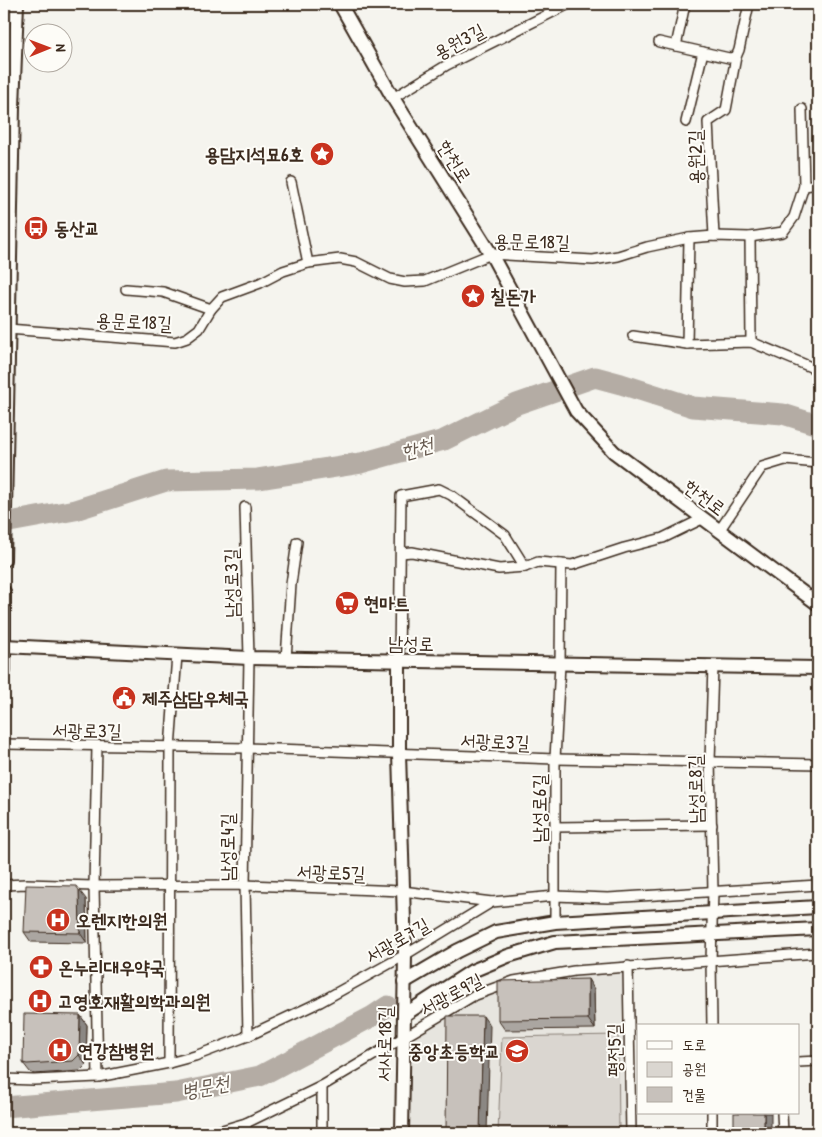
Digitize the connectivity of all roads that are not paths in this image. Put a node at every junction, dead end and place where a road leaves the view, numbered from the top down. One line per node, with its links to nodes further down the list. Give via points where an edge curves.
1 (17, 4): 23 (street)
2 (340, 4): 10 (street, 한천로)
3 (569, 4): 10 (street, 용원3길, via 447,65)
4 (685, 4): 7 (street)
5 (749, 4): 9 (street, 용원2길)
6 (659, 42): 7 (street)
7 (676, 46): 8 (street)
8 (703, 52): 9 (street); 12 (street)
9 (736, 58): 16 (street, 용원2길, via 726,110 708,122)
10 (393, 98): 19 (street, 한천로)
11 (802, 109): 15 (street, 용문로18길)
12 (686, 122)
13 (291, 182): 20 (street)
14 (818, 184): 15 (street)
15 (804, 186): 17 (street, 용문로18길, via 794,217 783,232)
16 (714, 236): 17 (street, 용문로18길); 18 (street, 용문로18길)
17 (750, 236): 26 (street)
18 (689, 238): 19 (street, 용문로18길, via 593,260); 27 (street)
19 (491, 254): 20 (street, 용문로18길, via 425,281 405,282 390,279 356,262 340,259); 32 (street, 한천로, via 576,411 614,452)
20 (308, 262): 22 (street, 용문로18길, via 222,297)
21 (126, 289): 22 (street, via 163,292)
22 (211, 309): 24 (street, 용문로18길, via 199,329 175,342)
23 (6, 312): 24 (street)
24 (8, 329): 29 (street)
25 (633, 336): 27 (street)
26 (751, 342): 27 (street); 28 (street)
27 (687, 344)
28 (818, 370)
29 (5, 412): 36 (street)
30 (818, 463): 33 (street, via 785,460 762,468)
31 (245, 507): 43 (street, 남성로3길)
32 (702, 519): 33 (street, 한천로); 37 (street, via 663,538 572,565)
33 (718, 531): 40 (street, 한천로)
34 (297, 542): 44 (street)
35 (401, 552): 38 (street, via 499,569); 38 (street, via 401,496 439,489 505,535); 45 (street)
36 (4, 560)
37 (561, 564): 38 (street, via 538,562); 46 (street, 남성로6길)
38 (525, 567)
39 (4, 592): 41 (street)
40 (818, 604)
41 (4, 646): 42 (street, 남성로); 49 (street)
42 (177, 655): 43 (street, 남성로); 52 (street)
43 (249, 658): 44 (street, 남성로); 53 (street, 남성로4길)
44 (286, 659): 45 (street, 남성로)
45 (399, 661): 46 (street, 남성로); 54 (street)
46 (560, 664): 47 (street, 남성로); 55 (street, 남성로6길)
47 (713, 666): 48 (street, 남성로); 56 (street, 남성로8길)
48 (818, 668)
49 (4, 671)
50 (4, 744): 51 (street, 서광로3길)
51 (97, 746): 52 (street, 서광로3길); 63 (street)
52 (170, 748): 53 (street, 서광로3길); 64 (street)
53 (247, 748): 54 (street, 서광로3길); 61 (street, 남성로4길)
54 (399, 754): 55 (street, 서광로3길); 66 (street)
55 (555, 759): 56 (street, 서광로3길); 59 (street, 남성로6길)
56 (710, 762): 57 (street, 서광로3길); 58 (street, 남성로8길)
57 (818, 764)
58 (712, 825): 59 (street); 65 (street, 남성로8길)
59 (555, 827): 67 (street, 남성로6길)
60 (4, 885): 63 (street, 서광로5길)
61 (245, 885): 64 (street, 서광로5길); 66 (street, 서광로5길); 81 (street, 남성로4길)
62 (818, 885): 65 (street, 서광로7길)
63 (94, 886): 64 (street, 서광로5길); 87 (street)
64 (168, 886): 86 (street)
65 (713, 890): 67 (street, 서광로7길, via 608,898); 70 (street, 남성로8길)
66 (402, 891): 68 (street, 서광로5길); 75 (street)
67 (555, 896): 68 (street, 서광로7길); 71 (street, 남성로6길)
68 (492, 902): 75 (street, 서광로7길)
69 (818, 906): 70 (street)
70 (711, 912): 71 (street); 73 (street, 남성로8길)
71 (554, 922): 78 (street, via 496,932)
72 (818, 929): 73 (street)
73 (712, 935): 76 (street, 남성로8길); 79 (street, via 554,942 472,971)
74 (818, 953): 76 (street, 서광로9길)
75 (405, 955): 78 (street, 서사로18길); 81 (street, 서광로7길, via 320,1002)
76 (710, 960): 77 (street, 서광로9길); 80 (street, 남성로8길)
77 (628, 966): 82 (street, 서광로9길, via 514,981 473,996); 84 (street, 평전5길)
78 (404, 982): 79 (street, 서사로18길)
79 (404, 1015): 82 (street, 서사로18길)
80 (712, 1024)
81 (248, 1036): 86 (street, 서광로7길)
82 (404, 1039): 89 (street, 서광로9길); 96 (street, 서사로18길)
83 (818, 1061): 85 (street)
84 (634, 1062): 97 (street, 평전5길)
85 (800, 1062)
86 (170, 1063): 87 (street, 서광로7길)
87 (98, 1077): 88 (street, 서광로7길)
88 (4, 1079)
89 (322, 1086): 92 (street, 서광로9길); 95 (street)
90 (712, 1114): 98 (street)
91 (782, 1114): 99 (street)
92 (246, 1122): 93 (street, 서광로9길); 94 (street)
93 (212, 1133)
94 (246, 1133)
95 (322, 1133)
96 (402, 1133)
97 (631, 1133)
98 (712, 1133)
99 (783, 1133)

